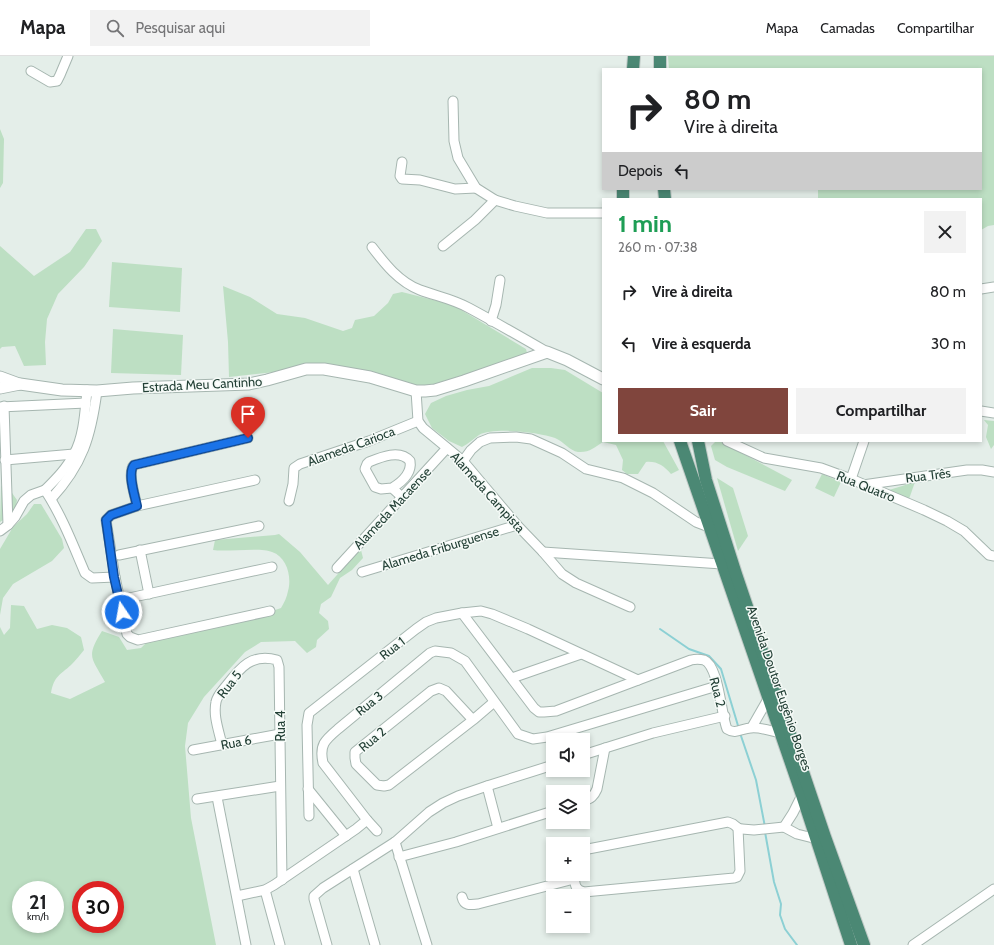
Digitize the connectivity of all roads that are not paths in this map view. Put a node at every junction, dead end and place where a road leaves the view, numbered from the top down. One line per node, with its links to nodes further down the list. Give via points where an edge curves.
1 (68, 56): 6 (street, via 57,80 50,82)
2 (634, 56): 4 (highway)
3 (660, 56): 5 (highway)
4 (633, 68)
5 (660, 68)
6 (31, 71)
7 (453, 101): 9 (street, via 454,141 458,158)
8 (402, 162): 9 (street, via 402,179 420,180 455,189)
9 (476, 188): 10 (street)
10 (495, 200): 11 (street, via 547,213); 12 (street)
11 (602, 213)
12 (443, 246)
13 (372, 247): 17 (street, via 387,266 418,290 454,301)
14 (500, 280): 17 (street)
15 (994, 287): 16 (street)
16 (982, 289)
17 (491, 321): 18 (street)
18 (547, 352): 20 (street); 24 (street, Estrada Meu Cantinho, via 435,390)
19 (0, 377): 21 (street)
20 (602, 378)
21 (20, 384): 22 (street, Estrada Meu Cantinho); 23 (street, Estrada Meu Cantinho)
22 (0, 388)
23 (92, 391): 24 (street, Estrada Meu Cantinho, via 249,384 306,369 324,369 370,377); 25 (street); 46 (street, via 94,415 83,453)
24 (416, 391): 29 (street)
25 (86, 402): 26 (street); 36 (street)
26 (2, 407): 37 (street)
27 (982, 411): 28 (street)
28 (994, 412)
29 (418, 420): 35 (street, Alameda Campista); 47 (street, Alameda Carioca, via 369,441 296,466)
30 (248, 438): 48 (street, via 134,465 131,474)
31 (680, 442): 52 (highway, Avenida Doutor Eugênio Borges)
32 (698, 442): 118 (highway, Avenida Doutor Eugênio Borges, via 706,480 736,574)
33 (729, 442): 40 (street, Rua Quatro, via 764,458 821,468)
34 (864, 442): 40 (street)
35 (447, 448): 38 (street, Alameda Campista); 45 (street, Alameda Macaense)
36 (74, 454): 37 (street); 44 (street, via 62,473)
37 (3, 455): 49 (street)
38 (463, 461): 50 (street, Alameda Campista); 52 (street, via 480,442 490,438 531,439 562,453 586,469 623,478 652,493 696,522)
39 (994, 472): 42 (street, Rua Três, via 967,470)
40 (851, 479): 42 (street, Rua Quatro)
41 (255, 480): 48 (street)
42 (863, 485): 57 (street, Rua Quatro, via 947,521 964,531 989,555)
43 (392, 488): 43 (street, via 410,470 410,460 398,455 366,464 365,469 375,487); 45 (street)
44 (45, 490): 46 (street); 49 (street, via 31,495 24,501)
45 (402, 497): 60 (street, Alameda Macaense)
46 (51, 499): 62 (street, via 85,573 92,578)
47 (288, 501)
48 (137, 506): 62 (street, via 111,515 106,520)
49 (8, 525): 53 (street)
50 (517, 525): 55 (street, Alameda Campista); 61 (street, Alameda Friburguense)
51 (259, 526): 54 (street)
52 (709, 527): 58 (highway, Avenida Doutor Eugênio Borges)
53 (0, 531)
54 (140, 550): 56 (street); 63 (street)
55 (543, 552): 58 (street); 65 (street, Alameda Campista, via 569,580)
56 (119, 555)
57 (994, 556)
58 (722, 564): 73 (highway, Avenida Doutor Eugênio Borges)
59 (272, 567): 63 (street)
60 (337, 568)
61 (362, 572)
62 (114, 577): 64 (street)
63 (149, 594): 64 (street)
64 (120, 600): 66 (street, via 127,634 138,640)
65 (630, 606)
66 (270, 611)
67 (462, 613): 68 (street, Rua 1, via 481,611 492,614); 70 (street); 87 (street, Rua 1, via 426,622 309,713)
68 (581, 654): 70 (street); 71 (street, Rua 1)
69 (279, 667): 79 (street, Rua 4); 80 (street, Rua 5, via 276,660 252,660 243,666 217,698 215,713)
70 (512, 678): 71 (street, Rua 2, via 539,712 556,710)
71 (638, 680): 72 (street, Rua 2, via 691,660 701,659 709,663)
72 (717, 686): 74 (street, via 538,739 518,734); 75 (street, Rua 2)
73 (768, 699): 77 (street); 78 (highway, Avenida Doutor Eugênio Borges)
74 (494, 702): 76 (street, Rua 2); 94 (street, Rua 3, via 465,661 450,653 435,651 326,739 322,748 323,763)
75 (724, 716): 77 (street, via 727,729); 81 (street, Rua 2, via 653,733)
76 (473, 720): 76 (street, Rua 2, via 393,782 384,786 377,785 356,764 356,752 431,691 439,688 446,691)
77 (744, 730): 78 (street)
78 (780, 733): 88 (highway, Avenida Doutor Eugênio Borges)
79 (280, 734): 80 (street, Rua 6); 85 (street, Rua 4)
80 (222, 745): 82 (street, Rua 6)
81 (605, 748): 83 (street); 91 (street, via 597,789)
82 (193, 750)
83 (590, 753)
84 (546, 767): 86 (street)
85 (280, 786): 89 (street); 105 (street, Rua 4)
86 (487, 786): 96 (street); 101 (street, via 443,803)
87 (308, 790): 93 (street, Rua 1); 99 (street)
88 (802, 795): 95 (street); 100 (highway, Avenida Doutor Eugênio Borges)
89 (217, 797): 90 (street); 110 (street)
90 (198, 799)
91 (590, 799)
92 (546, 813): 96 (street)
93 (308, 816)
94 (366, 820): 98 (street, Rua 3); 99 (street)
95 (784, 827): 97 (street); 100 (street)
96 (498, 828): 103 (street)
97 (738, 828): 102 (street, via 728,822); 107 (street, via 740,871 734,878 584,892 577,889)
98 (377, 831)
99 (346, 836): 105 (street)
100 (816, 839): 117 (highway, Avenida Doutor Eugênio Borges)
101 (395, 842): 103 (street); 104 (street)
102 (590, 849)
103 (399, 857): 116 (street)
104 (353, 869): 114 (street, via 314,896); 115 (street)
105 (282, 880): 109 (street)
106 (560, 881): 111 (street, via 478,904 465,904)
107 (575, 881)
108 (994, 889): 119 (street)
109 (265, 890): 110 (street); 113 (street)
110 (237, 896): 112 (street)
111 (462, 897)
112 (246, 945)
113 (280, 945)
114 (327, 945)
115 (375, 945)
116 (427, 945)
117 (851, 945)
118 (864, 945)
119 (913, 945)

